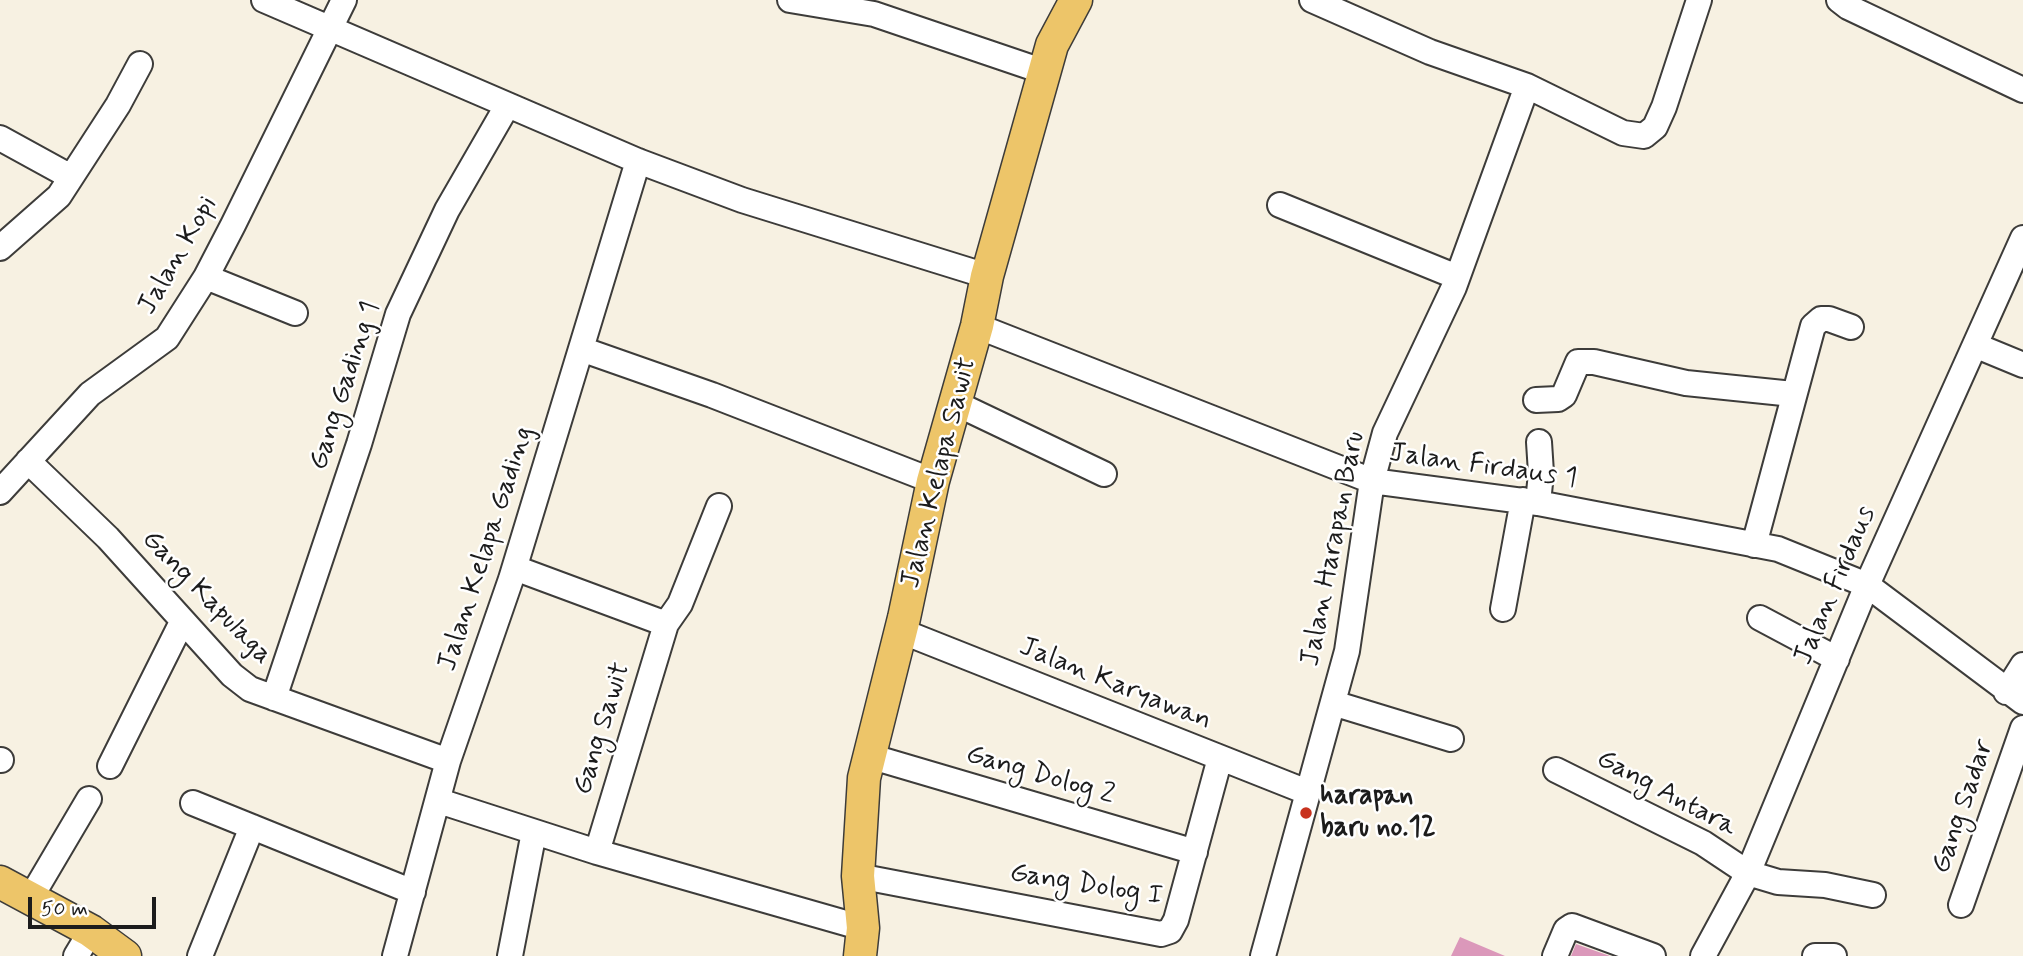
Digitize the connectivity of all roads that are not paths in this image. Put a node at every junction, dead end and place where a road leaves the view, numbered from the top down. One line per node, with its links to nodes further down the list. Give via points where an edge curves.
1 (264, 0): 8 (street)
2 (344, 0): 8 (street, Jalan Kopi)
3 (790, 0): 10 (street, via 874,14)
4 (1076, 0): 10 (main road, Jalan Kelapa Sawit, via 1052,45)
5 (1312, 0): 11 (street, via 1430,52)
6 (1699, 0): 11 (street, via 1656,127 1644,135 1623,133)
7 (1846, 2): 12 (street)
8 (331, 28): 13 (street); 21 (street, Jalan Kopi)
9 (140, 64): 16 (street)
10 (1045, 72): 20 (main road, Jalan Kelapa Sawit)
11 (1527, 86): 22 (street, Jalan Harapan Baru)
12 (2023, 90)
13 (507, 106): 15 (street); 51 (street, Gang Gading 1, via 447,210 398,314)
14 (0, 138): 16 (street)
15 (638, 161): 20 (street, via 742,200); 27 (street, Jalan Kelapa Gading)
16 (71, 177): 19 (street, via 59,195)
17 (1280, 205): 22 (street)
18 (2023, 238): 26 (street, Jalan Firdaus)
19 (0, 248)
20 (987, 276): 24 (main road, Jalan Kelapa Sawit)
21 (206, 277): 23 (street); 33 (street, Jalan Kopi, via 167,338 90,394)
22 (1457, 278): 36 (street, Jalan Harapan Baru, via 1385,433)
23 (295, 313)
24 (977, 326): 31 (main road, Jalan Kelapa Sawit); 36 (street, Jalan Firdaus 1)
25 (1851, 327): 29 (street, via 1829,318 1813,326)
26 (1977, 346): 28 (street); 42 (street, Jalan Firdaus)
27 (581, 349): 35 (street); 41 (street, Jalan Kelapa Gading)
28 (2023, 365)
29 (1793, 394): 30 (street, via 1686,383 1578,362 1564,395); 40 (street)
30 (1536, 400)
31 (955, 403): 34 (street); 35 (main road, Jalan Kelapa Sawit)
32 (1539, 442): 38 (street, via 1541,473)
33 (28, 461): 37 (street, Jalan Kopi); 45 (street, Gang Kapulaga, via 107,538)
34 (1104, 474)
35 (933, 481): 47 (main road, Jalan Kelapa Sawit)
36 (1372, 481): 38 (street, Jalan Firdaus 1); 52 (street, Jalan Harapan Baru, via 1347,651)
37 (0, 492)
38 (1531, 502): 40 (street, Jalan Firdaus 1); 43 (street)
39 (719, 506): 46 (street, Gang Sawit, via 680,604)
40 (1754, 545): 42 (street, Jalan Firdaus 1, via 1778,549)
41 (515, 568): 46 (street); 57 (street, Jalan Kelapa Gading)
42 (1867, 584): 48 (street, Jalan Firdaus); 50 (street, Jalan Firdaus 1)
43 (1503, 609)
44 (1760, 618): 48 (street)
45 (182, 622): 51 (street, Gang Kapulaga, via 232,675 250,689); 58 (street)
46 (666, 624): 66 (street, Gang Sawit)
47 (901, 631): 55 (main road, Jalan Kelapa Sawit); 56 (street, Jalan Karyawan)
48 (1837, 659): 68 (street, Jalan Firdaus)
49 (2023, 665): 50 (street)
50 (2015, 697)
51 (274, 698): 57 (street, Gang Kapulaga)
52 (1333, 703): 54 (street); 60 (street, Jalan Harapan Baru)
53 (2023, 727): 74 (street, Gang Sadar)
54 (1451, 739)
55 (869, 756): 67 (street, Gang Dolog 2); 69 (main road, Jalan Kelapa Sawit)
56 (1220, 758): 60 (street, Jalan Karyawan); 67 (street, Gang Dolog I)
57 (448, 761): 62 (street, Jalan Kelapa Gading)
58 (110, 766)
59 (1556, 770): 68 (street, Gang Antara, via 1703,843)
60 (1307, 792): 81 (street, Jalan Harapan Baru)
61 (89, 799): 73 (street)
62 (439, 801): 65 (street); 71 (street, Jalan Kelapa Gading)
63 (193, 803): 64 (street)
64 (252, 827): 71 (street); 78 (street)
65 (534, 832): 66 (street); 80 (street)
66 (597, 852): 75 (street)
67 (1195, 852): 69 (street, Gang Dolog I, via 1177,920 1170,931 1161,934)
68 (1748, 873): 72 (street, Gang Antara, via 1778,883 1825,885); 84 (street, Jalan Firdaus)
69 (858, 876): 75 (main road, Jalan Kelapa Sawit)
70 (0, 882): 73 (main road)
71 (412, 892): 79 (street, Jalan Kelapa Gading)
72 (1873, 895)
73 (30, 900): 76 (main road)
74 (1961, 905)
75 (861, 942)
76 (83, 943): 77 (main road)
77 (125, 956)
78 (200, 956)
79 (394, 956)
80 (510, 956)
81 (1263, 956)
82 (1555, 956): 83 (street, via 1572,926)
83 (1653, 956)
84 (1703, 956)
85 (1815, 956): 86 (street)
86 (1834, 956)

